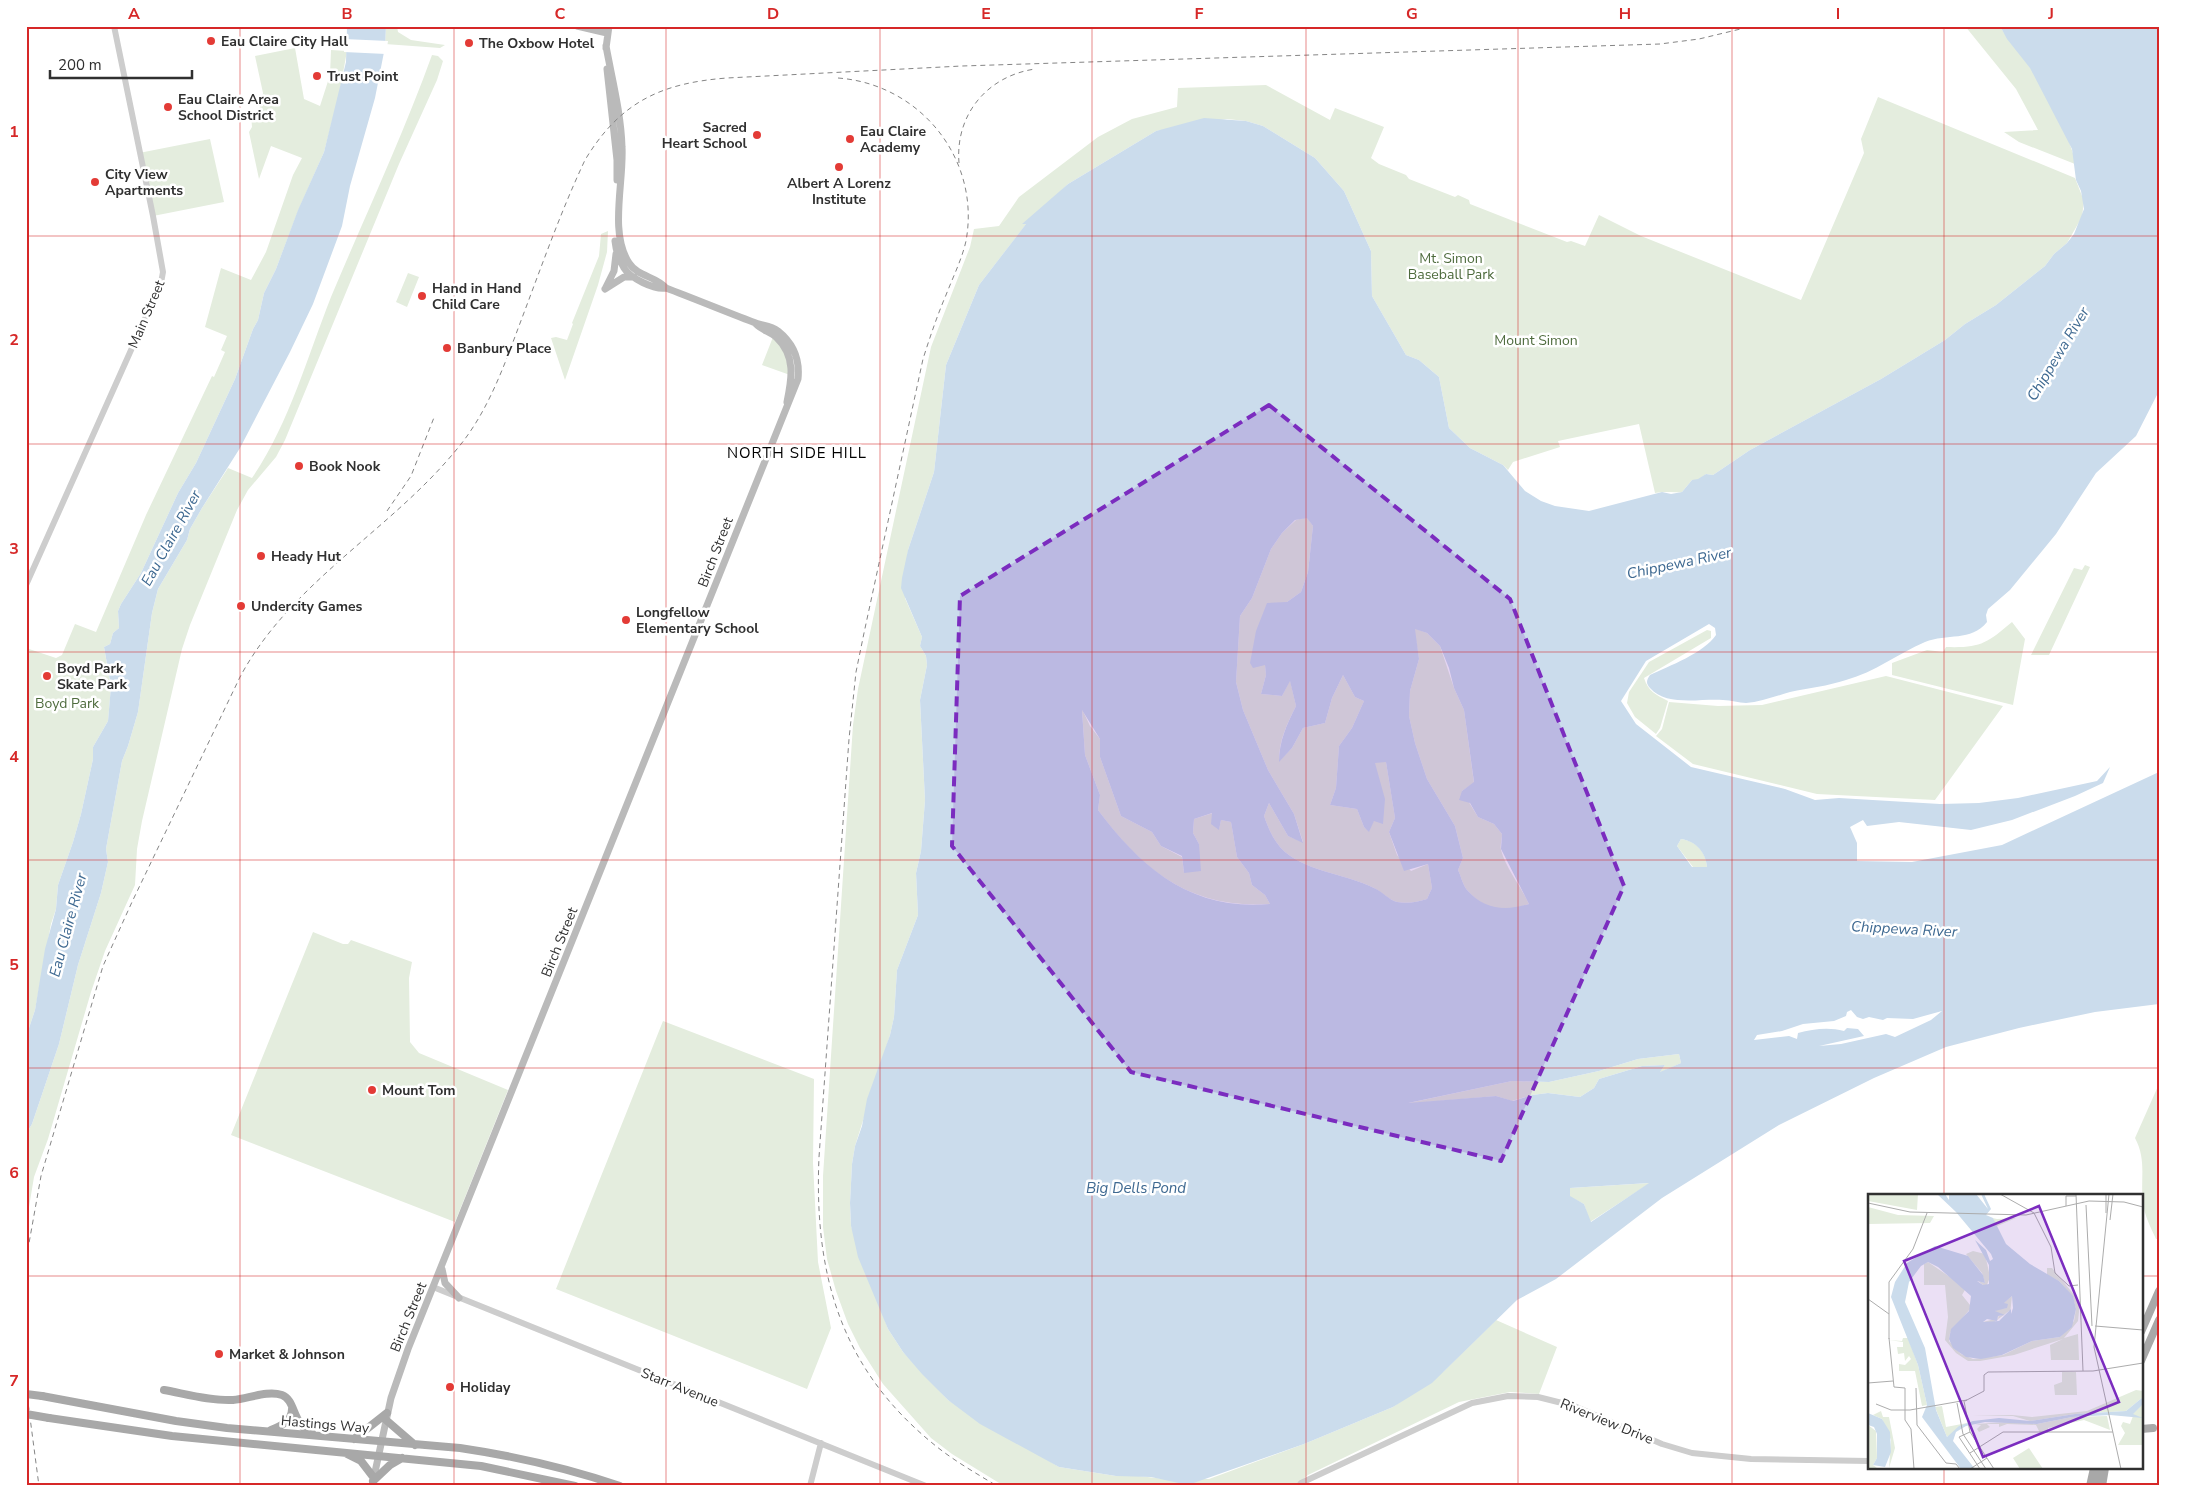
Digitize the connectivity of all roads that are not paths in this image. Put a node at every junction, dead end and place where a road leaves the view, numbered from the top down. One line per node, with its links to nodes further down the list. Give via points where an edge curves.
1 (114, 26): 9 (street, Main Street, via 163,272 161,283)
2 (577, 26): 3 (main road)
3 (608, 30): 4 (main road)
4 (606, 46): 5 (main road, via 608,94 617,160); 6 (main road, via 622,147 619,242)
5 (615, 244): 6 (main road); 7 (main road, via 616,267 605,289 625,276)
6 (627, 266): 7 (main road); 8 (main road)
7 (637, 278): 8 (main road, via 661,289)
8 (666, 288): 10 (main road, Birch Street, via 756,324 777,338 792,355 792,378 784,412)
9 (26, 585)
10 (442, 1265): 11 (main road, Birch Street); 13 (main road, via 445,1283)
11 (433, 1288): 13 (street, Starr Avenue); 21 (main road, Birch Street)
12 (2159, 1291): 15 (main road)
13 (459, 1298): 29 (street, Starr Avenue)
14 (2159, 1320): 16 (main road)
15 (2142, 1330)
16 (2142, 1359)
17 (164, 1390): 19 (main road, via 231,1400 274,1394 287,1398)
18 (26, 1394): 24 (main road, Hastings Way, bridge, via 176,1421)
19 (292, 1408): 24 (main road, via 286,1423); 26 (main road, via 305,1430)
20 (26, 1414): 31 (main road, Hastings Way, bridge, via 134,1432)
21 (386, 1416): 27 (main road); 28 (main road, Birch Street); 30 (main road)
22 (2156, 1426): 23 (main road); 25 (street)
23 (2142, 1429)
24 (269, 1431): 26 (main road, Hastings Way)
25 (2142, 1433)
26 (319, 1436): 27 (main road, Hastings Way)
27 (354, 1439): 28 (main road, Hastings Way)
28 (381, 1442): 30 (main road, Hastings Way); 32 (main road, Birch Street)
29 (822, 1443): 42 (street); 43 (street, Starr Avenue)
30 (414, 1445): 41 (main road, Hastings Way, via 497,1454 559,1467)
31 (343, 1452): 32 (main road, Hastings Way); 38 (main road, via 361,1461)
32 (378, 1455): 33 (main road, Hastings Way); 38 (main road, Birch Street)
33 (402, 1458): 38 (main road); 40 (main road, Hastings Way, via 481,1466)
34 (1868, 1461): 39 (street, Riverview Drive, via 1700,1455 1662,1444 1574,1406 1538,1397 1508,1396 1472,1403)
35 (2094, 1470): 44 (main road)
36 (2100, 1470): 45 (main road)
37 (2105, 1470): 46 (main road)
38 (373, 1482)
39 (1300, 1484)
40 (575, 1486)
41 (620, 1486)
42 (810, 1486)
43 (926, 1486)
44 (2090, 1486)
45 (2096, 1486)
46 (2102, 1486)

